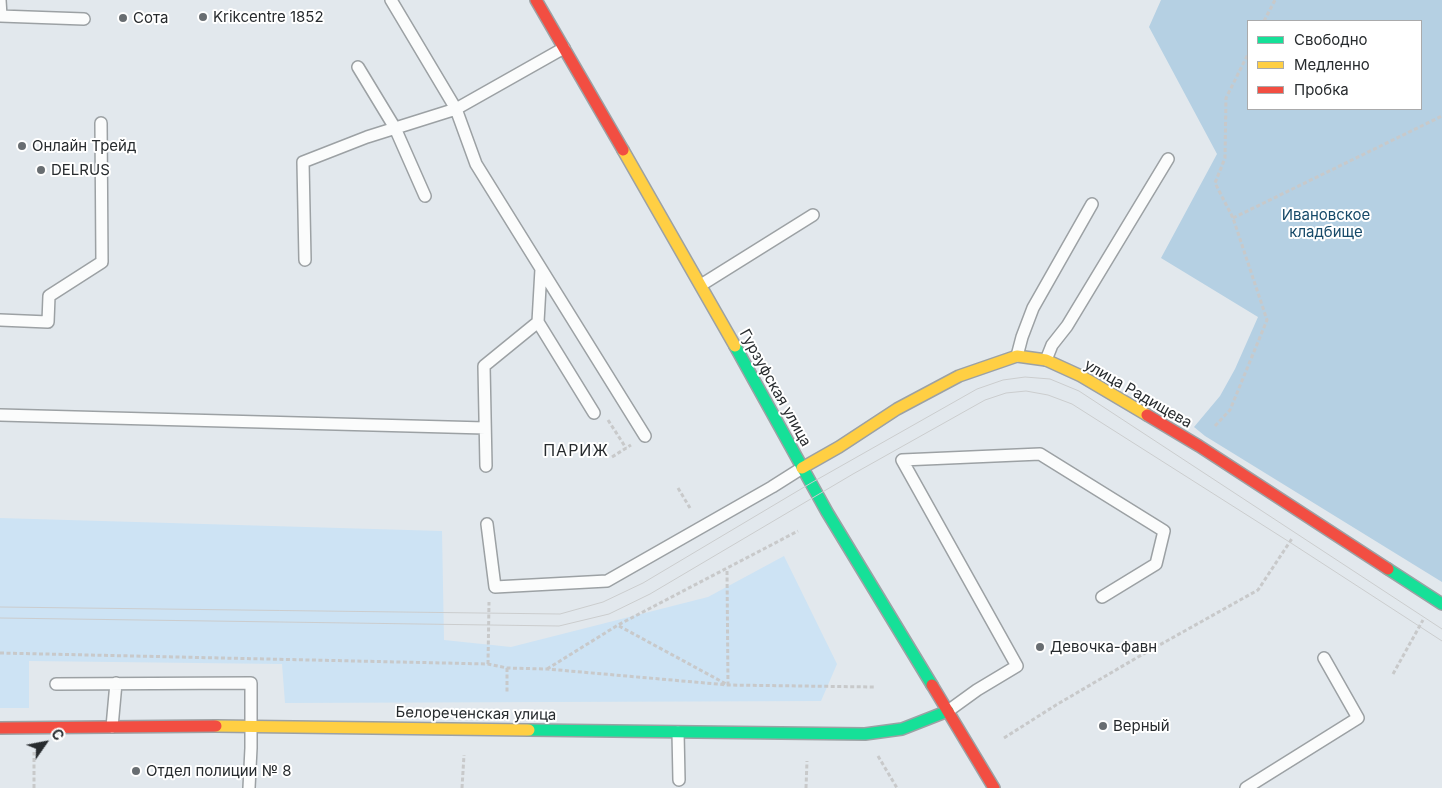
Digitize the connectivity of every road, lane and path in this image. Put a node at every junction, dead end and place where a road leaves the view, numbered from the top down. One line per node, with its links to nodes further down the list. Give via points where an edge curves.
1 (0, 0): 5 (lane)
2 (392, 0): 11 (lane)
3 (536, 0): 8 (street, Гурзуфская улица)
4 (1275, 0): 7 (path)
5 (0, 16): 6 (lane)
6 (84, 19)
7 (1265, 20)
8 (564, 48): 11 (lane); 22 (street, Гурзуфская улица)
9 (1247, 56): 19 (path, via 1226,98 1225,158 1215,183)
10 (358, 66): 14 (lane)
11 (456, 109): 14 (lane); 21 (lane, via 476,164)
12 (1442, 116): 19 (path)
13 (102, 122): 23 (lane, via 102,262 49,296 48,322)
14 (395, 128): 16 (lane); 20 (lane, via 303,162)
15 (1168, 160): 26 (lane, via 1067,326 1052,345)
16 (425, 196)
17 (1092, 204): 25 (lane, via 1033,308)
18 (813, 215): 22 (lane)
19 (1232, 218): 31 (path, via 1267,320 1230,410)
20 (304, 260)
21 (542, 269): 24 (lane); 30 (lane)
22 (701, 285): 35 (street, Гурзуфская улица)
23 (0, 320)
24 (538, 322): 27 (lane); 29 (lane, via 484,366)
25 (1017, 356): 26 (street, улица Радищева); 35 (street, улица Радищева, via 958,376 897,409)
26 (1046, 360): 31 (street, улица Радищева, via 1080,376)
27 (594, 413)
28 (0, 415): 29 (lane)
29 (485, 428): 34 (lane)
30 (645, 436)
31 (1198, 446): 44 (street, улица Радищева)
32 (626, 448): 33 (path)
33 (612, 457)
34 (486, 466)
35 (802, 468): 38 (lane, via 607,581 495,587); 58 (street, Гурзуфская улица)
36 (678, 488): 37 (path)
37 (690, 508)
38 (487, 524)
39 (798, 530): 41 (path)
40 (1295, 532): 63 (path, via 1291,543 1258,590 1114,671)
41 (727, 570): 46 (path); 55 (path)
42 (1102, 597): 58 (lane, via 1156,564 1164,532 1040,454 902,460 1017,666)
43 (489, 600): 49 (path)
44 (1442, 604)
45 (1424, 617): 52 (path)
46 (618, 625): 51 (path); 55 (path)
47 (0, 653): 49 (path)
48 (1324, 658): 75 (lane, via 1358,718)
49 (488, 664): 50 (path)
50 (507, 668): 51 (path); 57 (path)
51 (547, 668): 55 (path)
52 (1393, 674)
53 (116, 683): 54 (lane); 59 (lane, via 250,683); 60 (lane)
54 (56, 684)
55 (728, 685): 56 (path)
56 (874, 687)
57 (507, 692)
58 (948, 711): 62 (street, Белореченская улица, via 902,729 865,734); 74 (street, Гурзуфская улица)
59 (250, 726): 60 (street, Белореченская улица); 62 (street, Белореченская улица); 70 (lane)
60 (112, 727): 61 (street, Белореченская улица)
61 (0, 728)
62 (678, 732): 68 (lane)
63 (1004, 738)
64 (35, 747): 69 (path)
65 (874, 749): 73 (path)
66 (464, 755): 71 (path)
67 (808, 761): 72 (path)
68 (679, 780)
69 (34, 788)
70 (249, 788)
71 (462, 788)
72 (806, 788)
73 (897, 788)
74 (994, 788)
75 (1246, 788)

